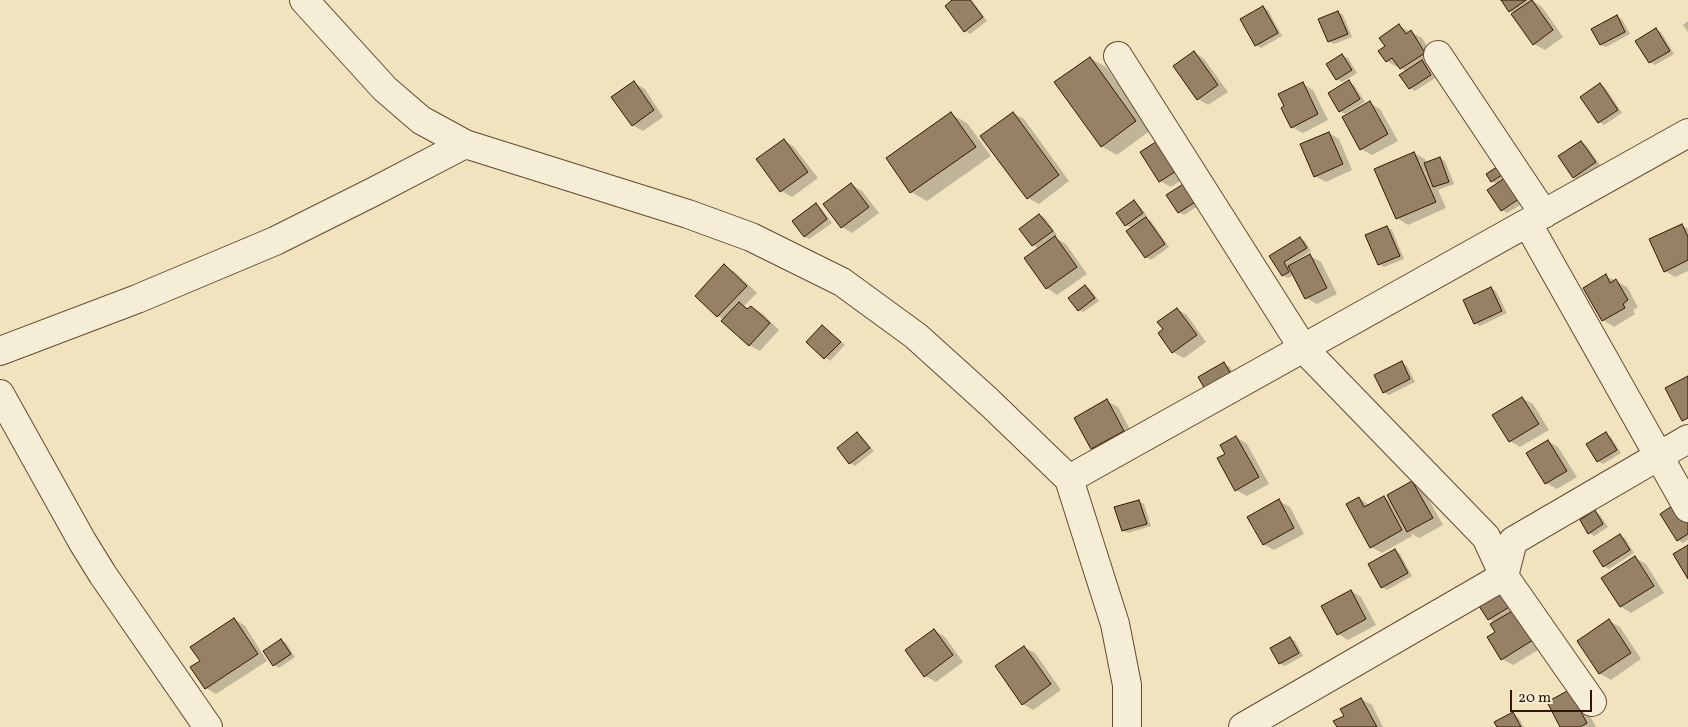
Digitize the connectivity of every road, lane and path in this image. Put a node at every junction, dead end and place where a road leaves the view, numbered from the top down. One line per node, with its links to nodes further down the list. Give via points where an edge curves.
1 (304, 0): 5 (street, via 385,88 421,120)
2 (1438, 55): 6 (street)
3 (1118, 56): 7 (street)
4 (1688, 133): 6 (street)
5 (465, 144): 8 (street, via 275,241 137,299); 12 (street, via 742,233 842,282 916,336)
6 (1536, 219): 7 (street); 11 (street)
7 (1303, 348): 12 (street); 14 (street, via 1486,537)
8 (0, 351)
9 (0, 394): 16 (street, via 103,575)
10 (1688, 439): 11 (street)
11 (1659, 456): 13 (street); 14 (street, via 1513,541)
12 (1069, 479): 17 (street, via 1115,624 1127,685)
13 (1688, 508)
14 (1504, 576): 15 (street); 18 (street)
15 (1592, 702)
16 (208, 727)
17 (1127, 727)
18 (1243, 727)

